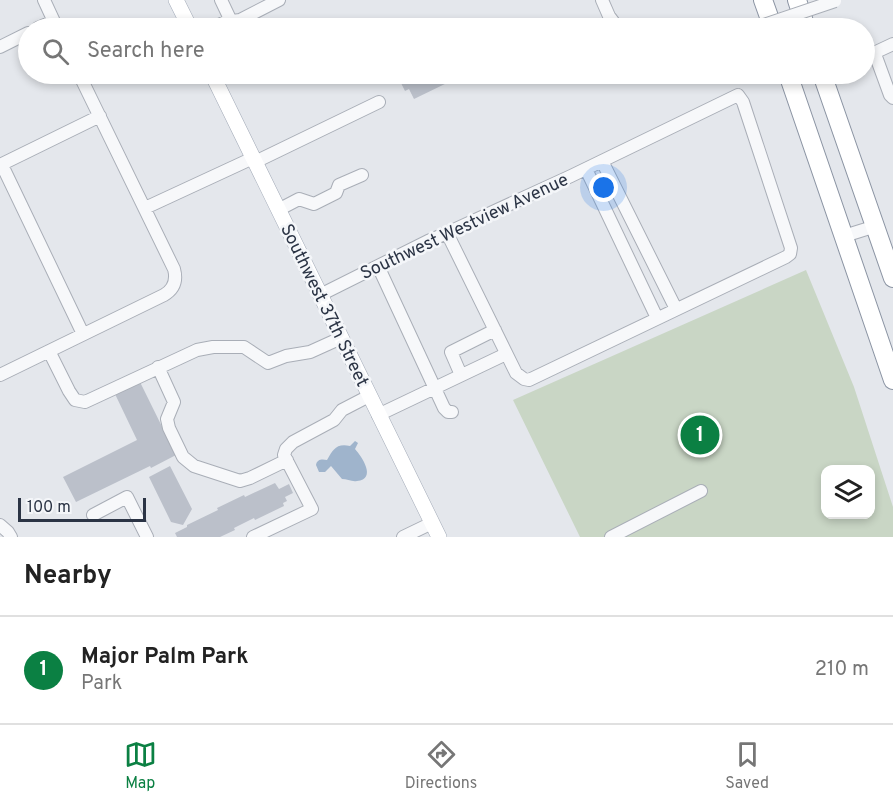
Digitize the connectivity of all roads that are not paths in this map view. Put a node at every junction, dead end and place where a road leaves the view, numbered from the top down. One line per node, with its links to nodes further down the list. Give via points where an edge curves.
1 (44, 0): 9 (street)
2 (176, 0): 10 (main road)
3 (221, 0): 11 (street)
4 (277, 0): 12 (street)
5 (602, 0): 13 (street)
6 (763, 0): 14 (highway)
7 (836, 0): 15 (street, bridge)
8 (797, 1): 16 (highway)
9 (53, 18)
10 (185, 18)
11 (230, 18)
12 (244, 18)
13 (610, 18)
14 (769, 18)
15 (784, 18)
16 (803, 18)
17 (18, 38): 19 (street)
18 (893, 44): 24 (street, via 875,54)
19 (0, 47)
20 (84, 84): 26 (street)
21 (217, 84): 27 (main road, Southwest 37th Street)
22 (791, 84): 36 (highway)
23 (826, 84): 34 (highway)
24 (893, 98)
25 (378, 102): 27 (street)
26 (100, 116): 29 (street); 32 (street)
27 (254, 160): 32 (street); 33 (main road, Southwest 37th Street)
28 (602, 161): 30 (street, Southwest Westview Avenue); 41 (street); 41 (street, Southwest Westview Avenue, via 738,95 743,102 791,251)
29 (1, 165): 44 (street)
30 (586, 169): 35 (street, Southwest Westview Avenue); 42 (street)
31 (362, 175): 33 (street, via 339,185 336,193 314,204 299,199)
32 (145, 208): 44 (street, via 174,269 172,288)
33 (278, 210): 40 (main road, Southwest 37th Street)
34 (876, 226): 36 (street); 37 (highway); 39 (highway)
35 (447, 233): 38 (street, Southwest Westview Avenue); 43 (street)
36 (844, 236): 51 (highway)
37 (893, 264)
38 (378, 266): 40 (street, Southwest Westview Avenue); 52 (street)
39 (893, 278)
40 (320, 295): 45 (main road, Southwest 37th Street)
41 (676, 309): 42 (street)
42 (657, 318): 47 (street, via 529,380 516,373)
43 (495, 330): 47 (street); 50 (street, via 451,352)
44 (83, 334): 46 (street)
45 (340, 338): 48 (street, via 268,363 244,347 213,347); 53 (main road, Southwest 37th Street)
46 (49, 351): 48 (street, via 69,392 75,400 85,402); 49 (street)
47 (506, 354): 50 (street)
48 (158, 367): 56 (street, via 174,402 167,419 169,428 183,457 194,466 240,481)
49 (0, 375)
50 (461, 375): 52 (street)
51 (893, 380)
52 (435, 388): 54 (street, via 444,408); 55 (street)
53 (369, 396): 55 (main road, Southwest 37th Street); 56 (street, via 293,442 285,449)
54 (452, 412)
55 (378, 415): 60 (main road, Southwest 37th Street)
56 (287, 460): 63 (street, via 312,509)
57 (701, 491): 65 (street)
58 (93, 515): 62 (street, via 127,497)
59 (0, 525): 61 (street)
60 (435, 530): 64 (street)
61 (11, 537)
62 (147, 537)
63 (252, 537)
64 (403, 537)
65 (611, 537)

